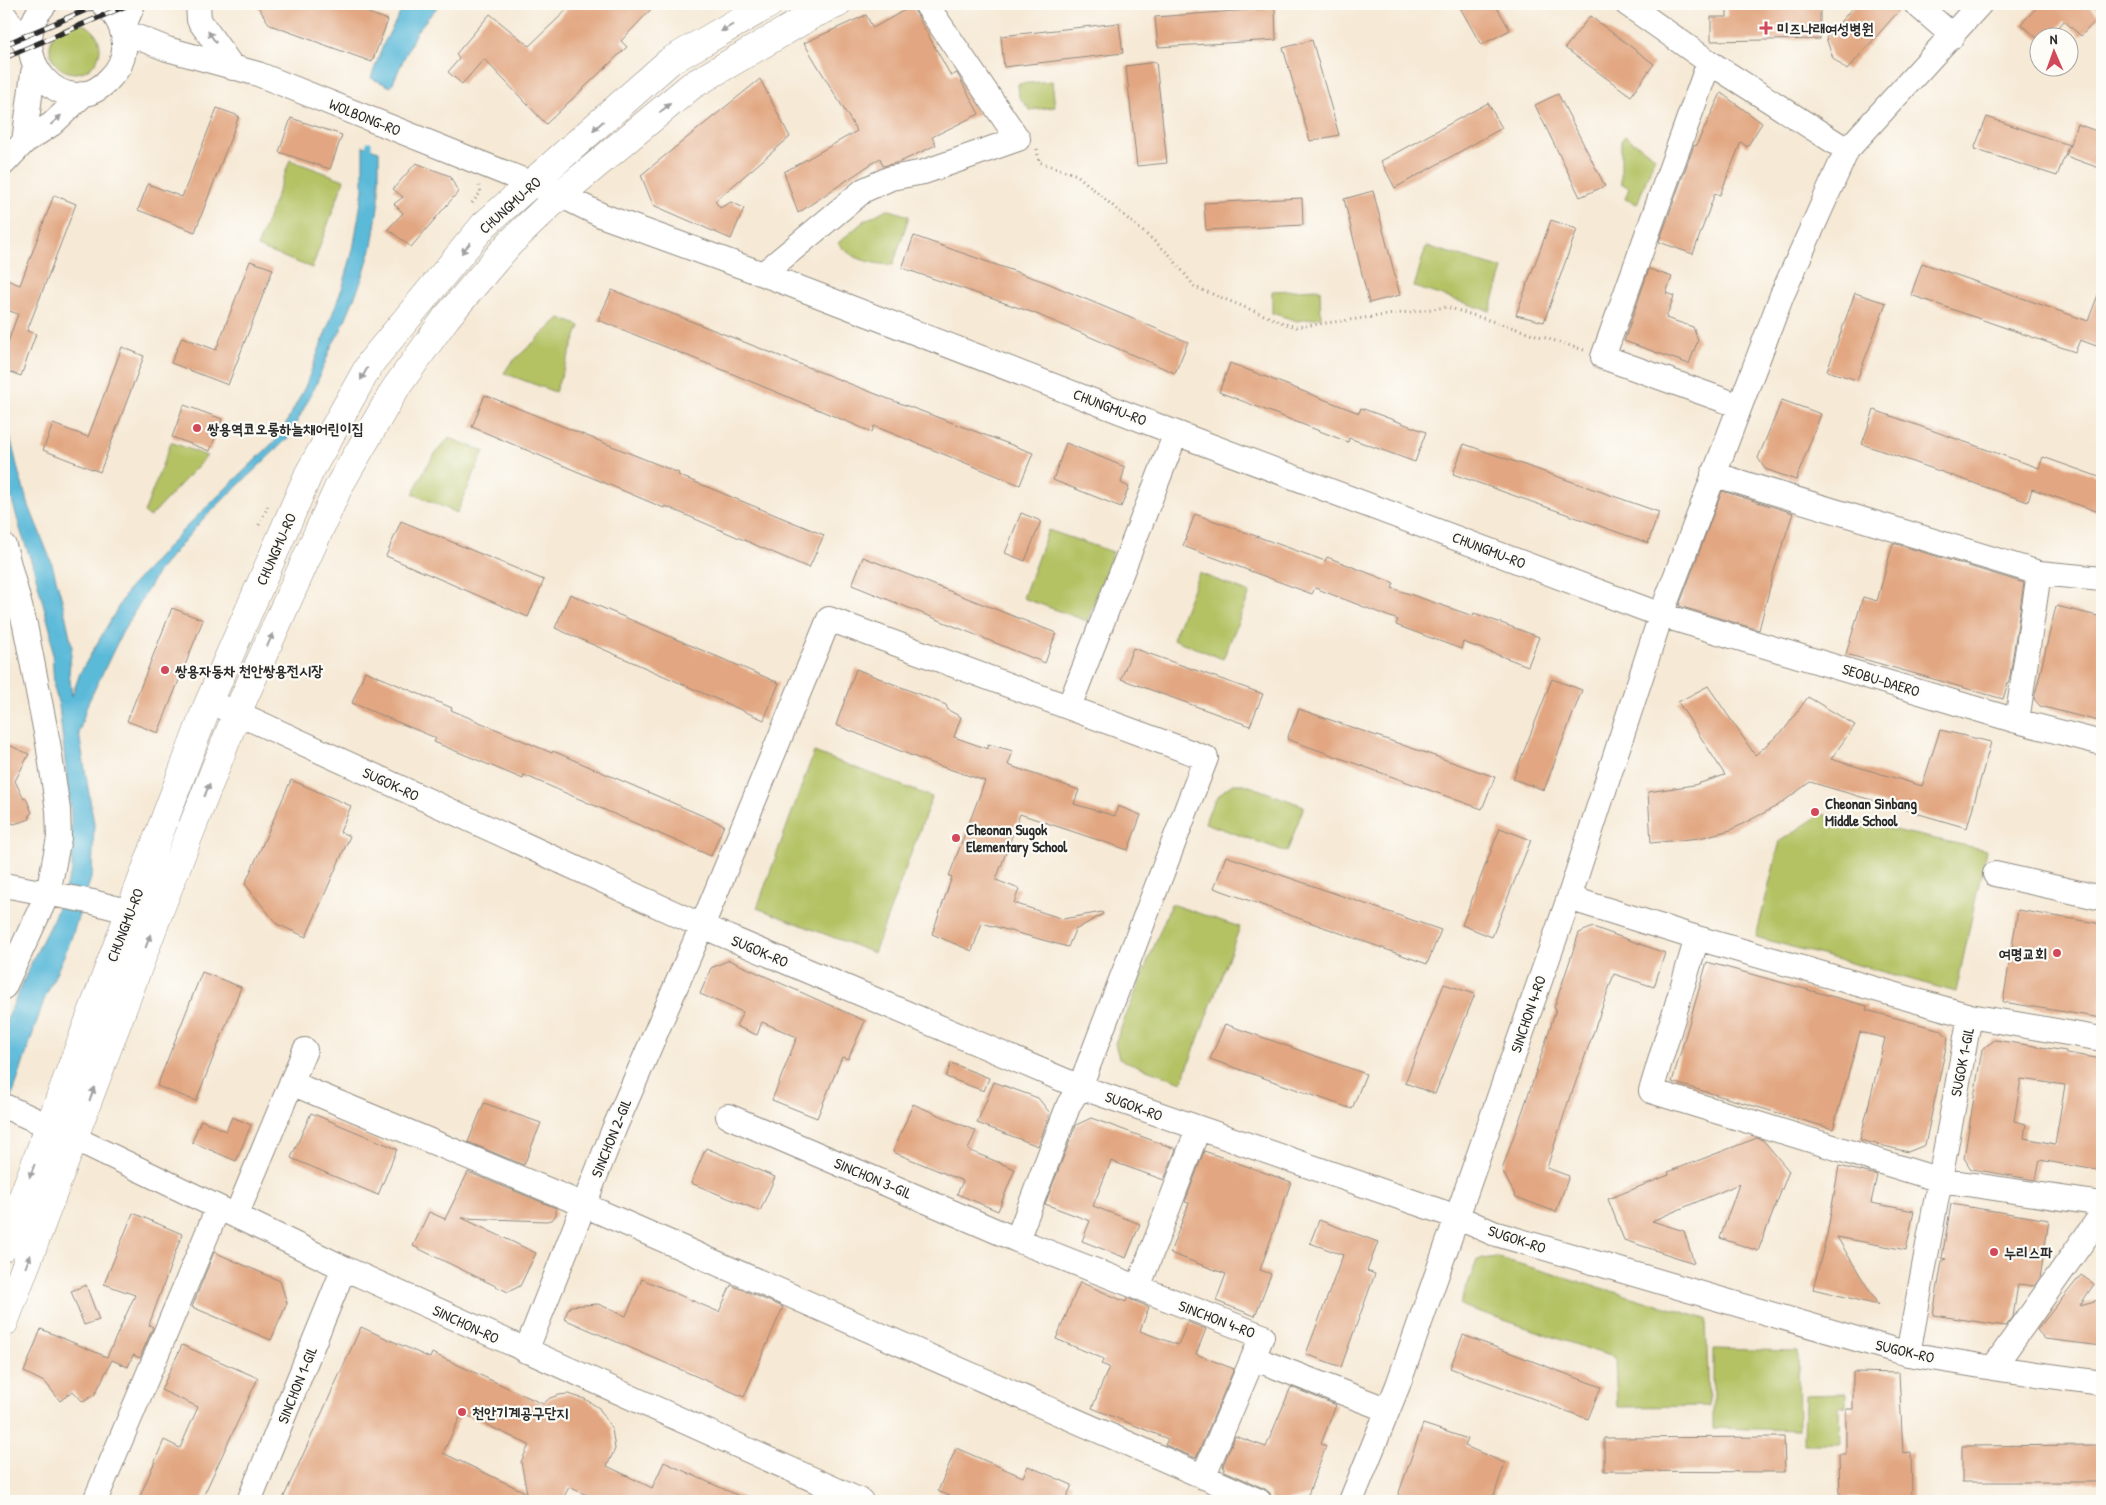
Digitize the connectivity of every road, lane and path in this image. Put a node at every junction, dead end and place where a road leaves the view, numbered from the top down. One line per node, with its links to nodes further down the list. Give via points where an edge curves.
1 (45, 4): 14 (street, via 27,26)
2 (103, 4): 12 (street, via 120,23)
3 (133, 4): 12 (street)
4 (198, 4): 18 (street, one-way to 4, via 199,20)
5 (837, 4): 27 (main road, CHUNGMU-RO, one-way to 5, via 691,86 814,14)
6 (926, 4): 29 (street, via 1018,140 924,172 891,178 864,190)
7 (1627, 4): 16 (street)
8 (1916, 4): 13 (street)
9 (1980, 4): 13 (street, SINCHON 4-RO)
10 (761, 6): 26 (main road, CHUNGMU-RO, one-way to 26, via 670,61)
11 (4, 15): 14 (street)
12 (122, 31): 15 (street, WOLBONG-RO); 17 (street)
13 (1953, 36): 23 (street, SINCHON 4-RO)
14 (24, 42): 19 (street, via 26,58)
15 (168, 50): 17 (street); 18 (street, WOLBONG-RO)
16 (1709, 62): 23 (street); 30 (street)
17 (120, 65): 20 (street, via 106,83)
18 (233, 68): 26 (street, WOLBONG-RO, via 258,74)
19 (33, 73): 20 (street, via 45,85 59,92); 21 (street)
20 (84, 93): 21 (street, one-way to 20, via 52,124)
21 (24, 142): 24 (street)
22 (1036, 143): 30 (path, via 1039,162 1077,175 1169,254 1194,287 1286,324 1296,327 1446,307)
23 (1848, 150): 31 (street, SINCHON 4-RO, via 1782,295)
24 (4, 163)
25 (478, 183): 28 (path, via 481,192)
26 (532, 184): 27 (street, WOLBONG-RO); 40 (main road, CHUNGMU-RO, one-way to 40, via 484,225 371,362 309,473)
27 (560, 195): 29 (street, CHUNGMU-RO, via 604,216); 42 (main road, CHUNGMU-RO, one-way to 27, via 339,486 395,389 446,318 509,244)
28 (469, 207)
29 (763, 274): 32 (street, CHUNGMU-RO)
30 (1603, 357): 31 (street)
31 (1740, 406): 33 (street, SINCHON 4-RO)
32 (1176, 433): 39 (street, CHUNGMU-RO); 41 (street)
33 (1713, 474): 37 (street); 39 (street, SINCHON 4-RO)
34 (268, 505): 35 (path)
35 (256, 532)
36 (4, 546): 47 (street, via 26,633 57,802 58,838)
37 (2039, 573): 38 (street); 43 (street)
38 (2102, 579)
39 (1661, 615): 43 (street, SEOBU-DAERO); 48 (street, SINCHON 4-RO)
40 (209, 702): 42 (street, SUGOK-RO); 50 (main road, CHUNGMU-RO)
41 (1069, 707): 51 (street, SINCHON 2-GIL, via 829,619); 58 (street, via 1206,758)
42 (237, 713): 51 (street, SUGOK-RO); 63 (main road, CHUNGMU-RO, one-way to 42)
43 (2017, 721): 44 (street, SEOBU-DAERO)
44 (2102, 743)
45 (1995, 874): 49 (street)
46 (4, 885): 47 (street)
47 (52, 894): 50 (street); 53 (street)
48 (1569, 898): 52 (street); 69 (street, SINCHON 4-RO)
49 (2102, 898)
50 (130, 912): 61 (main road, CHUNGMU-RO)
51 (702, 926): 58 (street, SUGOK-RO); 66 (street, SINCHON 2-GIL)
52 (1697, 938): 54 (street); 64 (street, via 1651,1091)
53 (4, 987)
54 (1970, 1016): 55 (street, SUGOK 1-GIL); 64 (street, SUGOK 1-GIL)
55 (2102, 1038)
56 (305, 1050): 57 (street)
57 (291, 1082): 66 (street); 67 (street)
58 (1080, 1087): 62 (street, SUGOK-RO); 70 (street, via 1069,1104)
59 (11, 1110): 61 (street, SINCHON-RO)
60 (728, 1116): 70 (street, SINCHON 3-GIL)
61 (49, 1126): 63 (street, SINCHON-RO); 71 (main road, CHUNGMU-RO, one-way to 71)
62 (1198, 1129): 69 (street, SUGOK-RO); 73 (street)
63 (75, 1140): 67 (street, SINCHON-RO); 74 (main road, CHUNGMU-RO, one-way to 63)
64 (1940, 1180): 65 (street); 76 (street, SUGOK 1-GIL)
65 (2102, 1204)
66 (584, 1206): 75 (street, SINCHON 2-GIL); 81 (street)
67 (227, 1212): 72 (street, SINCHON-RO); 82 (street)
68 (2102, 1214): 78 (street)
69 (1457, 1217): 76 (street, SUGOK-RO, via 1494,1233); 80 (street, SINCHON 4-RO)
70 (1017, 1240): 73 (street, SINCHON 4-RO)
71 (4, 1247)
72 (344, 1268): 75 (street, SINCHON-RO); 83 (street, SINCHON 1-GIL)
73 (1138, 1288): 77 (street, SINCHON 4-RO, via 1262,1336)
74 (4, 1323)
75 (526, 1351): 84 (street, SINCHON-RO)
76 (1908, 1354): 78 (street, SUGOK-RO)
77 (1253, 1358): 80 (street, SINCHON 4-RO); 81 (street)
78 (1993, 1368): 79 (street, SUGOK-RO)
79 (2102, 1383)
80 (1388, 1410): 86 (street, SINCHON 4-RO)
81 (1203, 1477): 85 (street)
82 (95, 1501)
83 (249, 1501)
84 (861, 1501)
85 (1259, 1501)
86 (1351, 1501)

